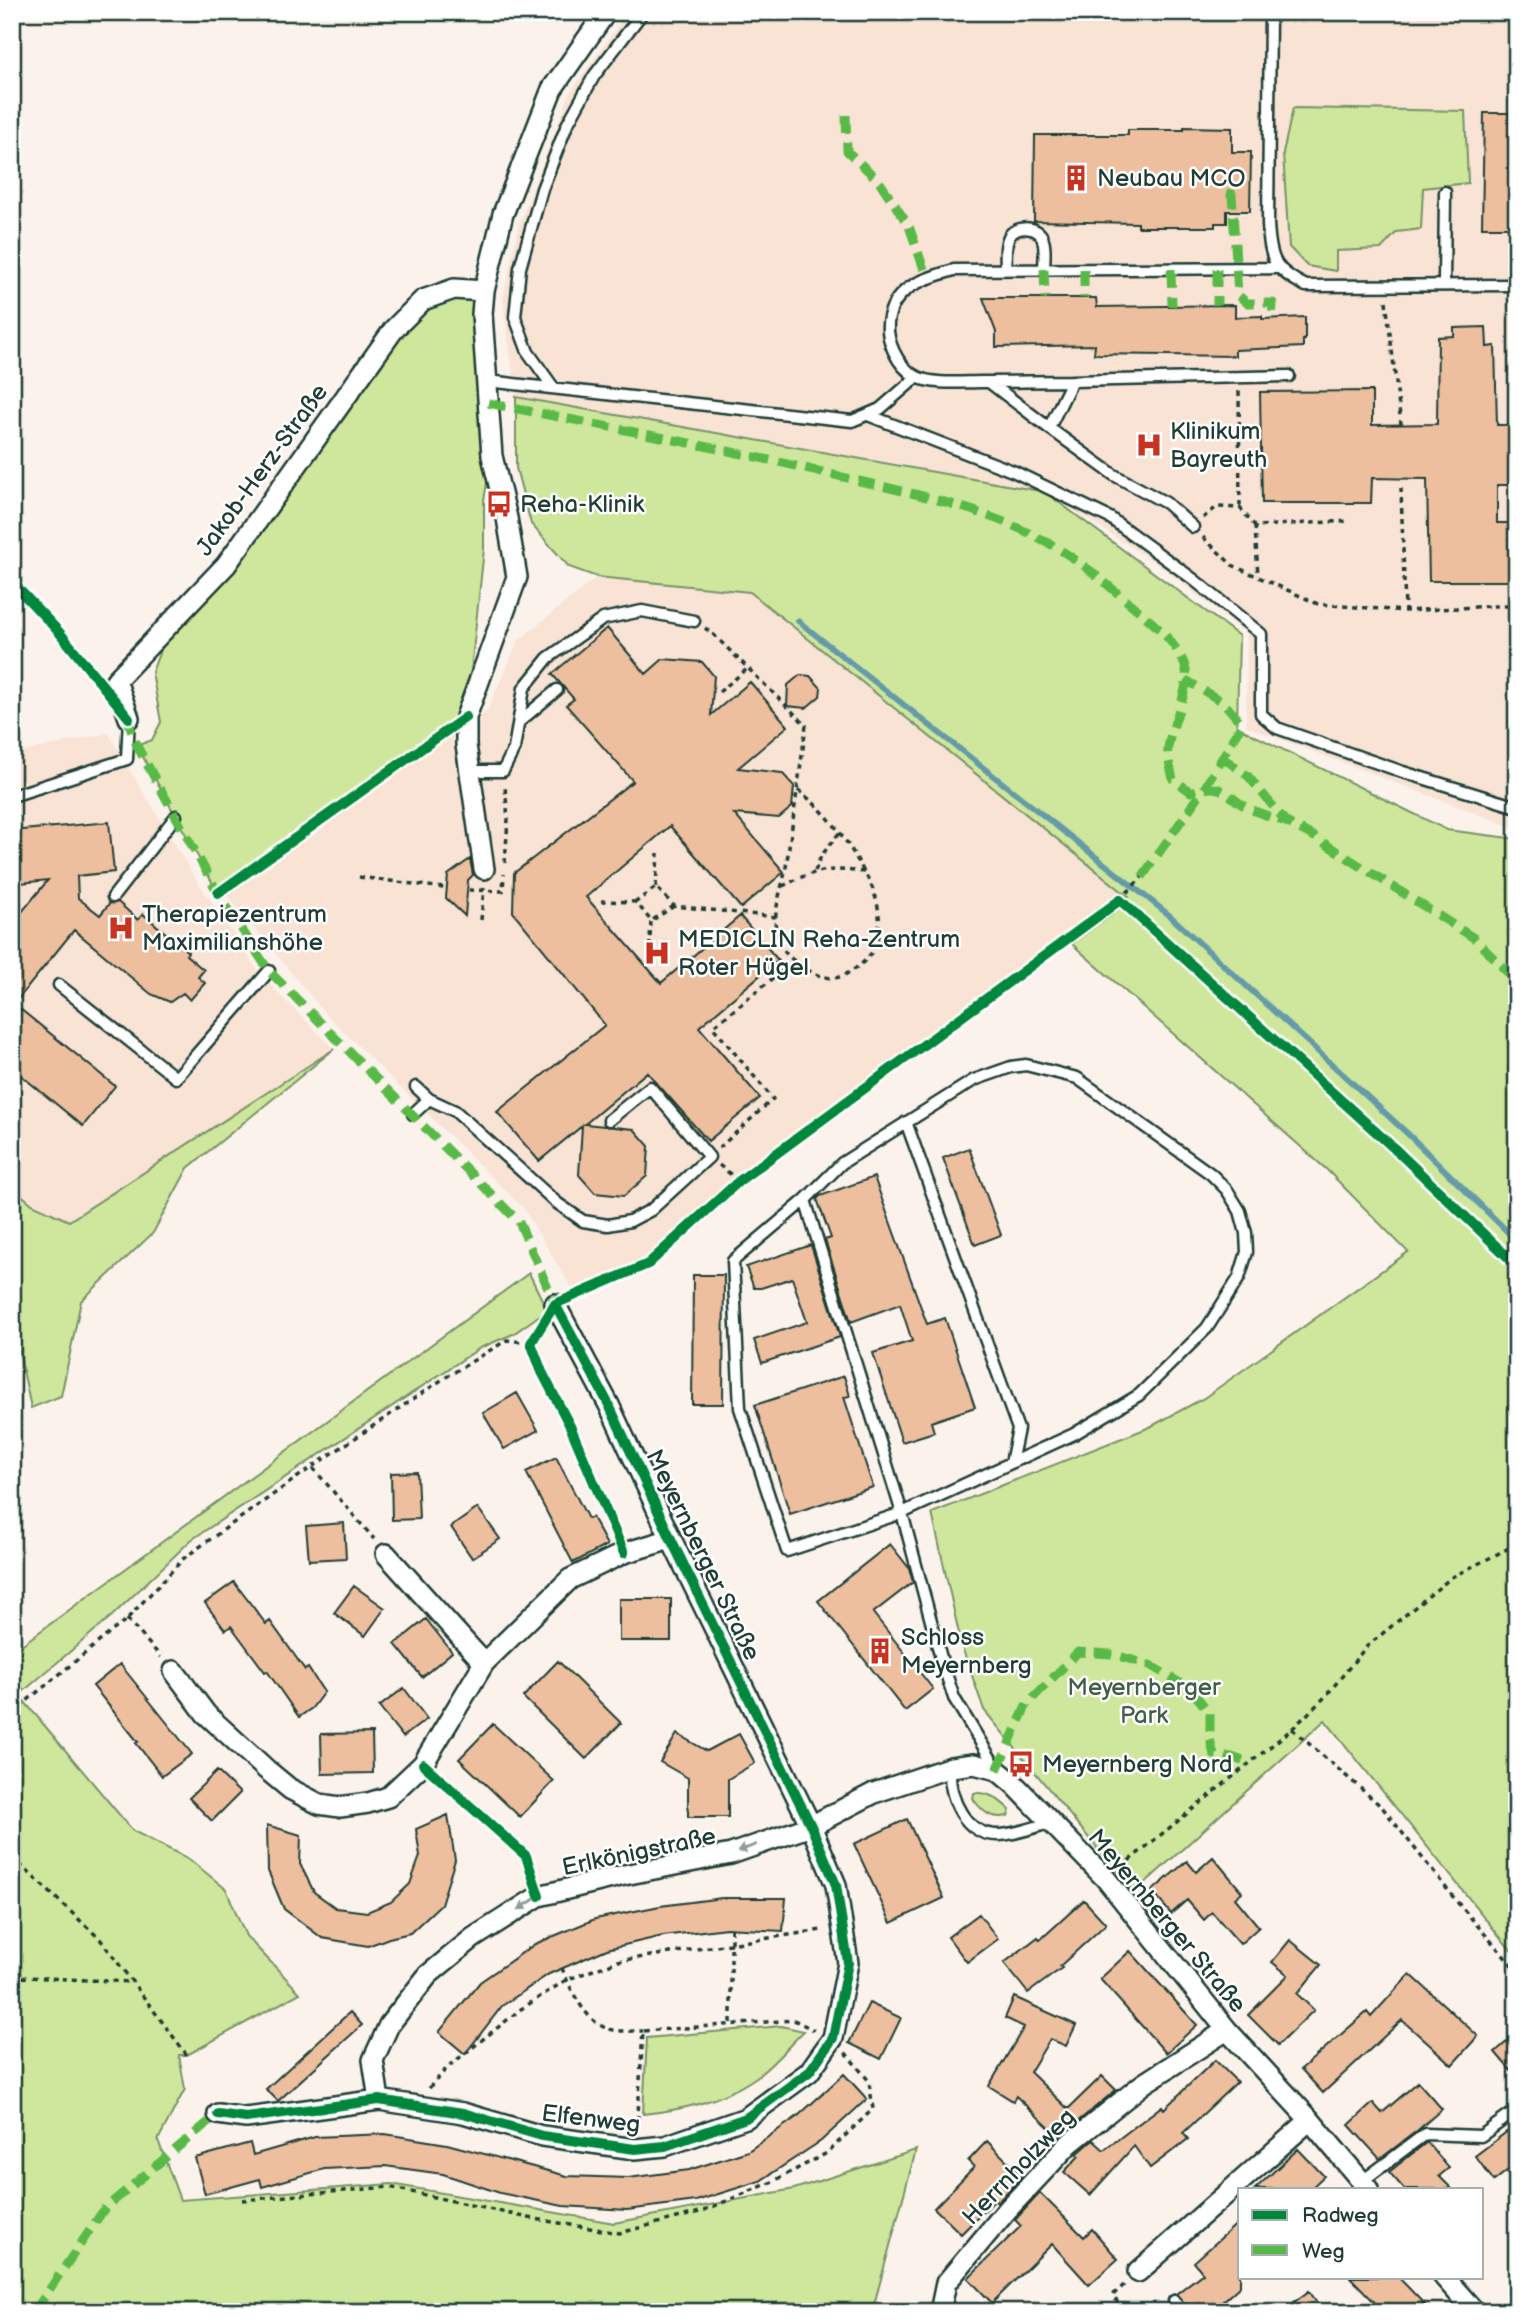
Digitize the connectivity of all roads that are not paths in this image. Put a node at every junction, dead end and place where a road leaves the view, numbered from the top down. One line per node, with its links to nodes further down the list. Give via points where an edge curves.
1 (606, 12): 10 (street, via 552,89 503,214)
2 (643, 12): 16 (lane, via 594,76 567,125 520,268 515,317 528,352)
3 (1270, 12): 5 (lane, via 1268,224)
4 (1445, 192): 8 (lane)
5 (1278, 268): 7 (lane); 8 (lane, via 1306,286)
6 (1006, 269): 7 (lane); 7 (lane, via 1007,243 1021,229 1031,229 1043,239); 12 (lane, via 954,270 927,278 907,287 891,306 887,325 890,345 901,364)
7 (1044, 269)
8 (1444, 285): 9 (lane)
9 (1517, 285)
10 (484, 291): 13 (street); 22 (street, Jakob-Herz-Straße, via 454,289 423,300 394,329 226,565 116,680)
11 (1289, 376): 14 (lane)
12 (917, 377): 15 (lane); 17 (lane)
13 (487, 381): 16 (lane); 24 (street, via 492,456 517,577 466,717)
14 (1072, 381): 15 (lane); 18 (lane)
15 (989, 382): 18 (lane)
16 (553, 387): 17 (lane, via 852,421)
17 (868, 415): 26 (lane, via 1015,472 1110,518 1193,579 1261,634 1261,714 1277,728)
18 (1049, 428): 19 (lane, via 1114,475 1166,503)
19 (1193, 527)
20 (694, 621): 23 (lane, via 642,611 603,619 548,658 524,688)
21 (557, 690): 23 (lane)
22 (129, 718): 25 (lane, via 127,759)
23 (520, 720): 24 (lane, via 503,771)
24 (469, 771): 28 (street)
25 (12, 796)
26 (1517, 807)
27 (176, 816): 29 (lane)
28 (484, 869)
29 (113, 897)
30 (269, 971): 31 (lane, via 176,1078)
31 (59, 985)
32 (416, 1087): 33 (lane)
33 (429, 1098): 34 (lane); 35 (lane, via 455,1111 583,1221 608,1225 630,1221 651,1210 709,1157 650,1087)
34 (413, 1114)
35 (609, 1120)
36 (906, 1122): 37 (lane, via 842,1163); 39 (lane, via 1018,1429); 39 (lane, via 974,1080 1010,1067 1026,1065 1055,1072 1077,1078 1211,1174 1240,1211 1247,1252 1239,1278 1207,1328 1139,1395 1074,1434)
37 (805, 1200): 40 (lane); 40 (lane, via 733,1261 740,1408 787,1552)
38 (555, 1304): 41 (street, Meyernberger Straße, via 609,1405)
39 (1012, 1463): 40 (lane)
40 (902, 1513): 46 (lane, via 954,1698)
41 (671, 1539): 43 (street, via 624,1553 570,1579); 48 (street, Meyernberger Straße)
42 (386, 1554): 43 (street)
43 (484, 1663): 44 (street, via 423,1764 388,1797 340,1807 319,1804 290,1789 206,1714)
44 (174, 1671)
45 (950, 1767): 46 (street, via 974,1764); 47 (lane, via 949,1784 962,1816 973,1827 1001,1835); 48 (street, via 874,1793)
46 (997, 1770): 47 (street, Meyernberger Straße)
47 (1050, 1823): 49 (street, Meyernberger Straße, via 1106,1879)
48 (811, 1826): 50 (street, Erlkönigstraße, one-way to 50, via 731,1854 539,1896 473,1938 428,1975 389,2025 373,2060); 50 (street, Elfenweg, via 836,1885 848,1963 833,2038 808,2072 746,2118 665,2146 635,2149 542,2136 463,2113)
49 (1227, 2029): 53 (street, Meyernberger Straße); 59 (street, Herrnholzweg, via 1143,2084 1070,2143 946,2283)
50 (379, 2099): 52 (street, Elfenweg, via 246,2118)
51 (1517, 2110): 54 (lane, via 1481,2136 1425,2134)
52 (218, 2114)
53 (1310, 2120): 54 (street, Meyernberger Straße); 55 (street)
54 (1364, 2185)
55 (1138, 2272)
56 (1445, 2278): 58 (street)
57 (1174, 2301): 60 (lane)
58 (1469, 2310)
59 (940, 2312)
60 (1182, 2312)

